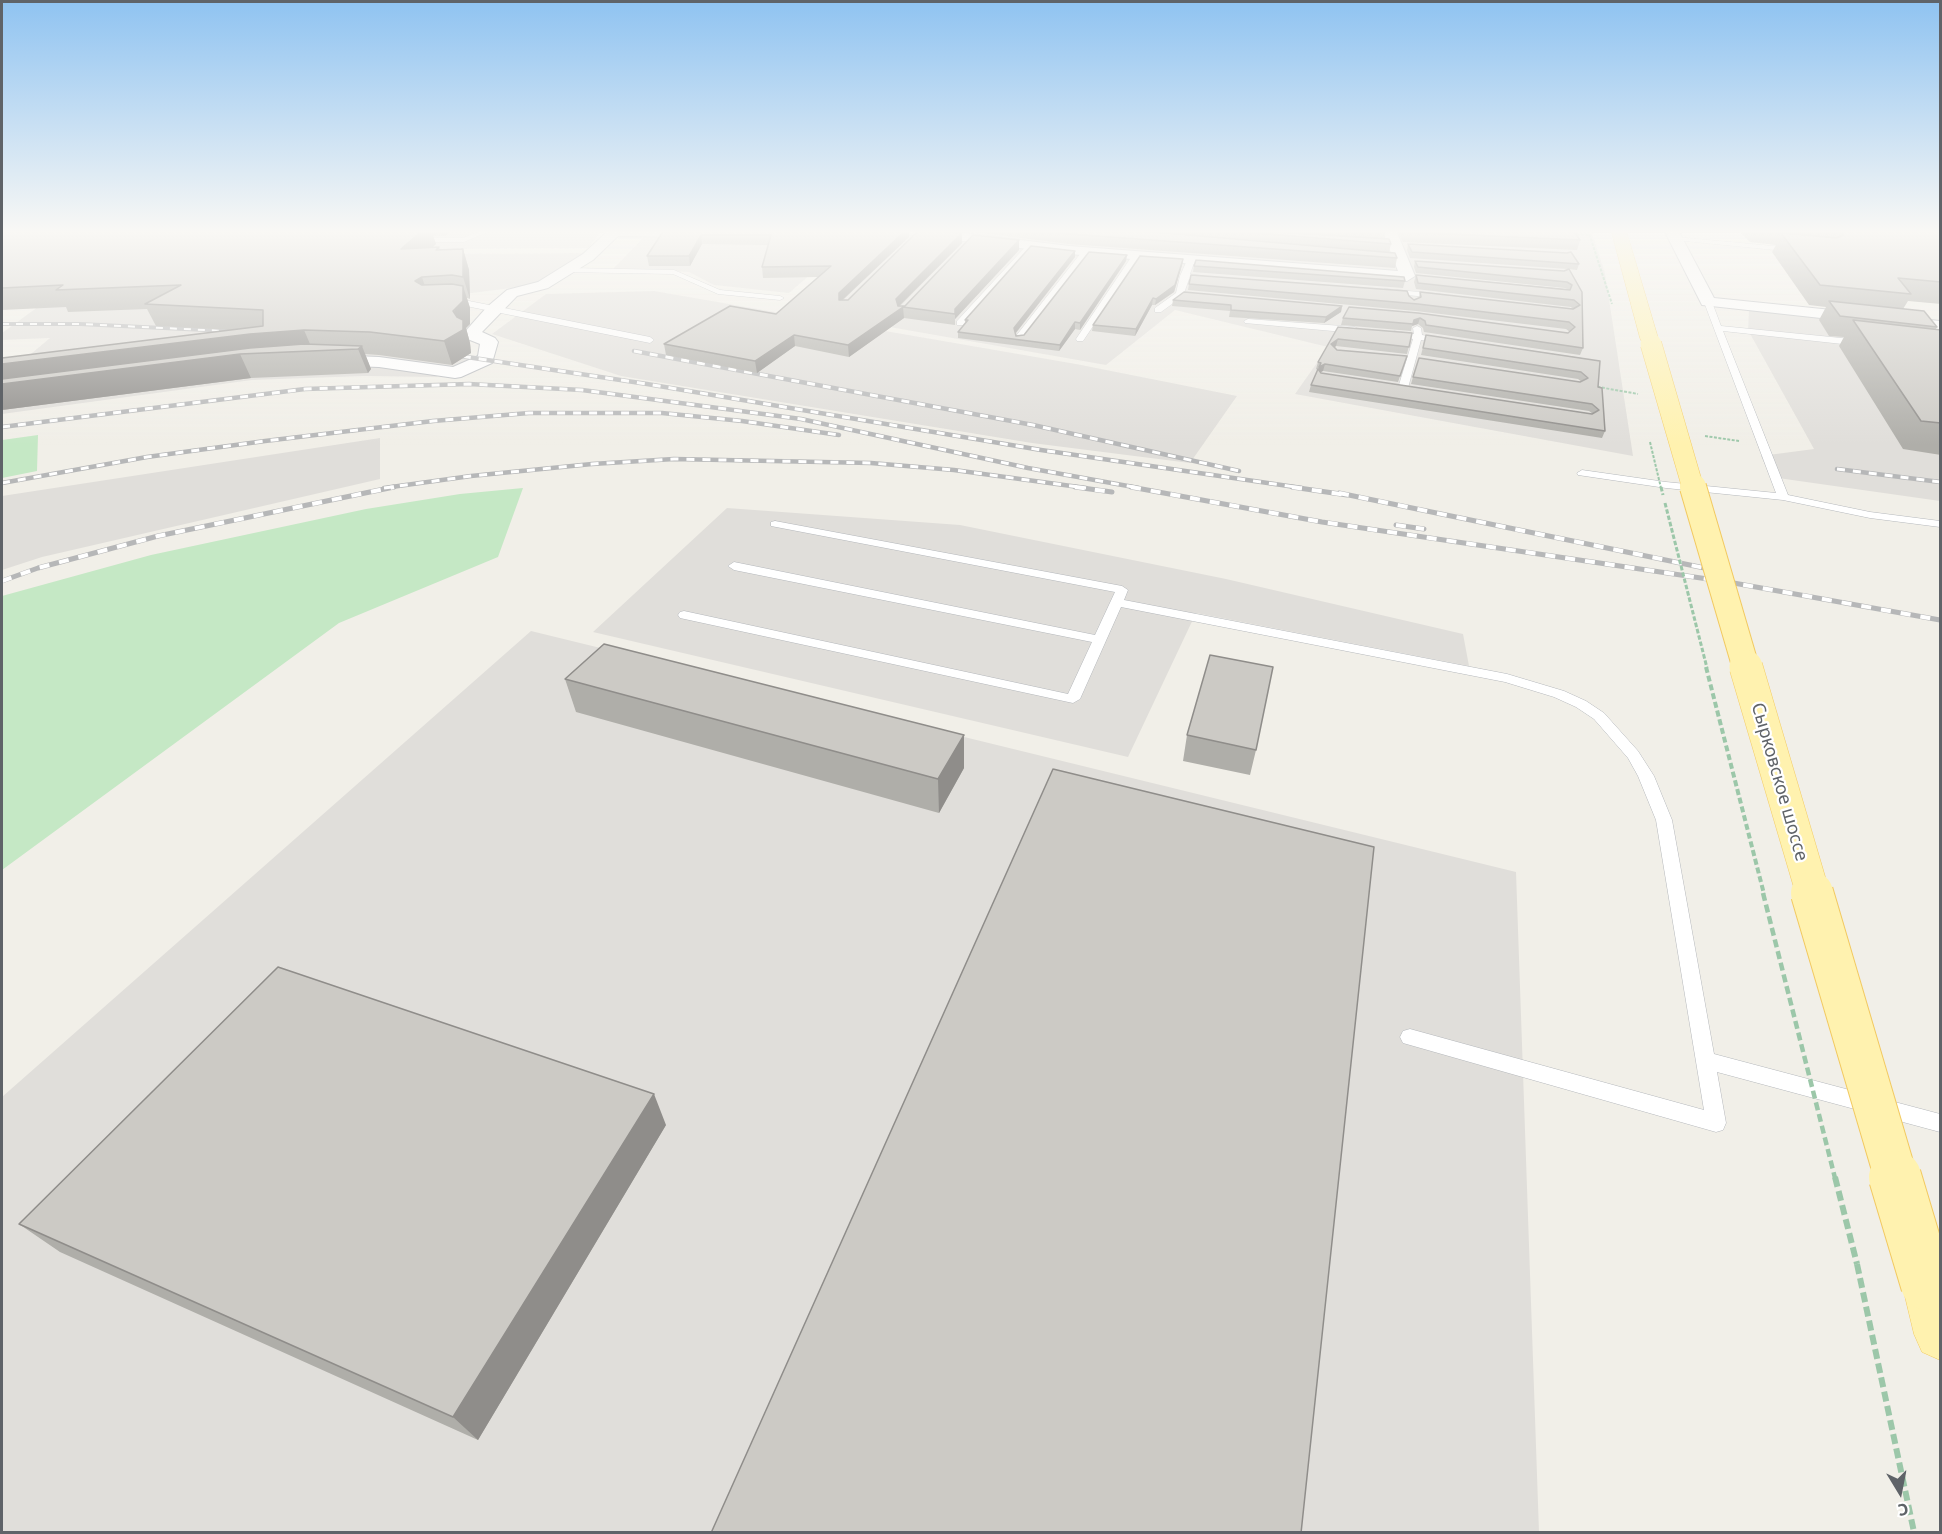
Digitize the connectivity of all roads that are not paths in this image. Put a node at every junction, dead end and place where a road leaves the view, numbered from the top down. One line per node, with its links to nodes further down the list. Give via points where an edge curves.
1 (439, 302): 2 (lane)
2 (447, 302)
3 (461, 302): 11 (lane)
4 (503, 302): 11 (street)
5 (979, 302): 15 (lane)
6 (1047, 302): 21 (lane)
7 (1105, 302): 22 (lane)
8 (1170, 302): 12 (lane)
9 (1639, 302): 44 (main road, Сырковское шоссе, bridge)
10 (1708, 302): 16 (street); 17 (lane)
11 (494, 310): 23 (lane); 28 (street, via 471,334 489,342 486,360 455,372 379,362)
12 (1158, 310)
13 (1416, 315): 20 (lane)
14 (1248, 321): 18 (lane)
15 (960, 322)
16 (1941, 326)
17 (1718, 328): 25 (lane); 34 (lane)
18 (1361, 331)
19 (1384, 333): 20 (lane)
20 (1418, 336): 24 (lane); 27 (lane)
21 (1019, 338)
22 (1080, 339)
23 (650, 340)
24 (1453, 341)
25 (1872, 344)
26 (1402, 358): 27 (lane)
27 (1413, 359): 29 (lane); 31 (lane)
28 (314, 360)
29 (1425, 361)
30 (1392, 386): 31 (lane)
31 (1403, 388): 32 (lane)
32 (1415, 390)
33 (1582, 473): 34 (lane)
34 (1783, 497): 36 (lane, via 1870,515)
35 (775, 524): 38 (lane, via 1122,590)
36 (1941, 524)
37 (734, 566): 40 (lane)
38 (1117, 602): 40 (lane); 42 (lane, via 1508,678 1559,694 1599,716 1633,755 1664,820)
39 (684, 615): 40 (lane, via 1073,699)
40 (1100, 640)
41 (1410, 1037): 42 (lane, via 1716,1123)
42 (1705, 1060): 43 (lane)
43 (1941, 1123)
44 (1941, 1334)

